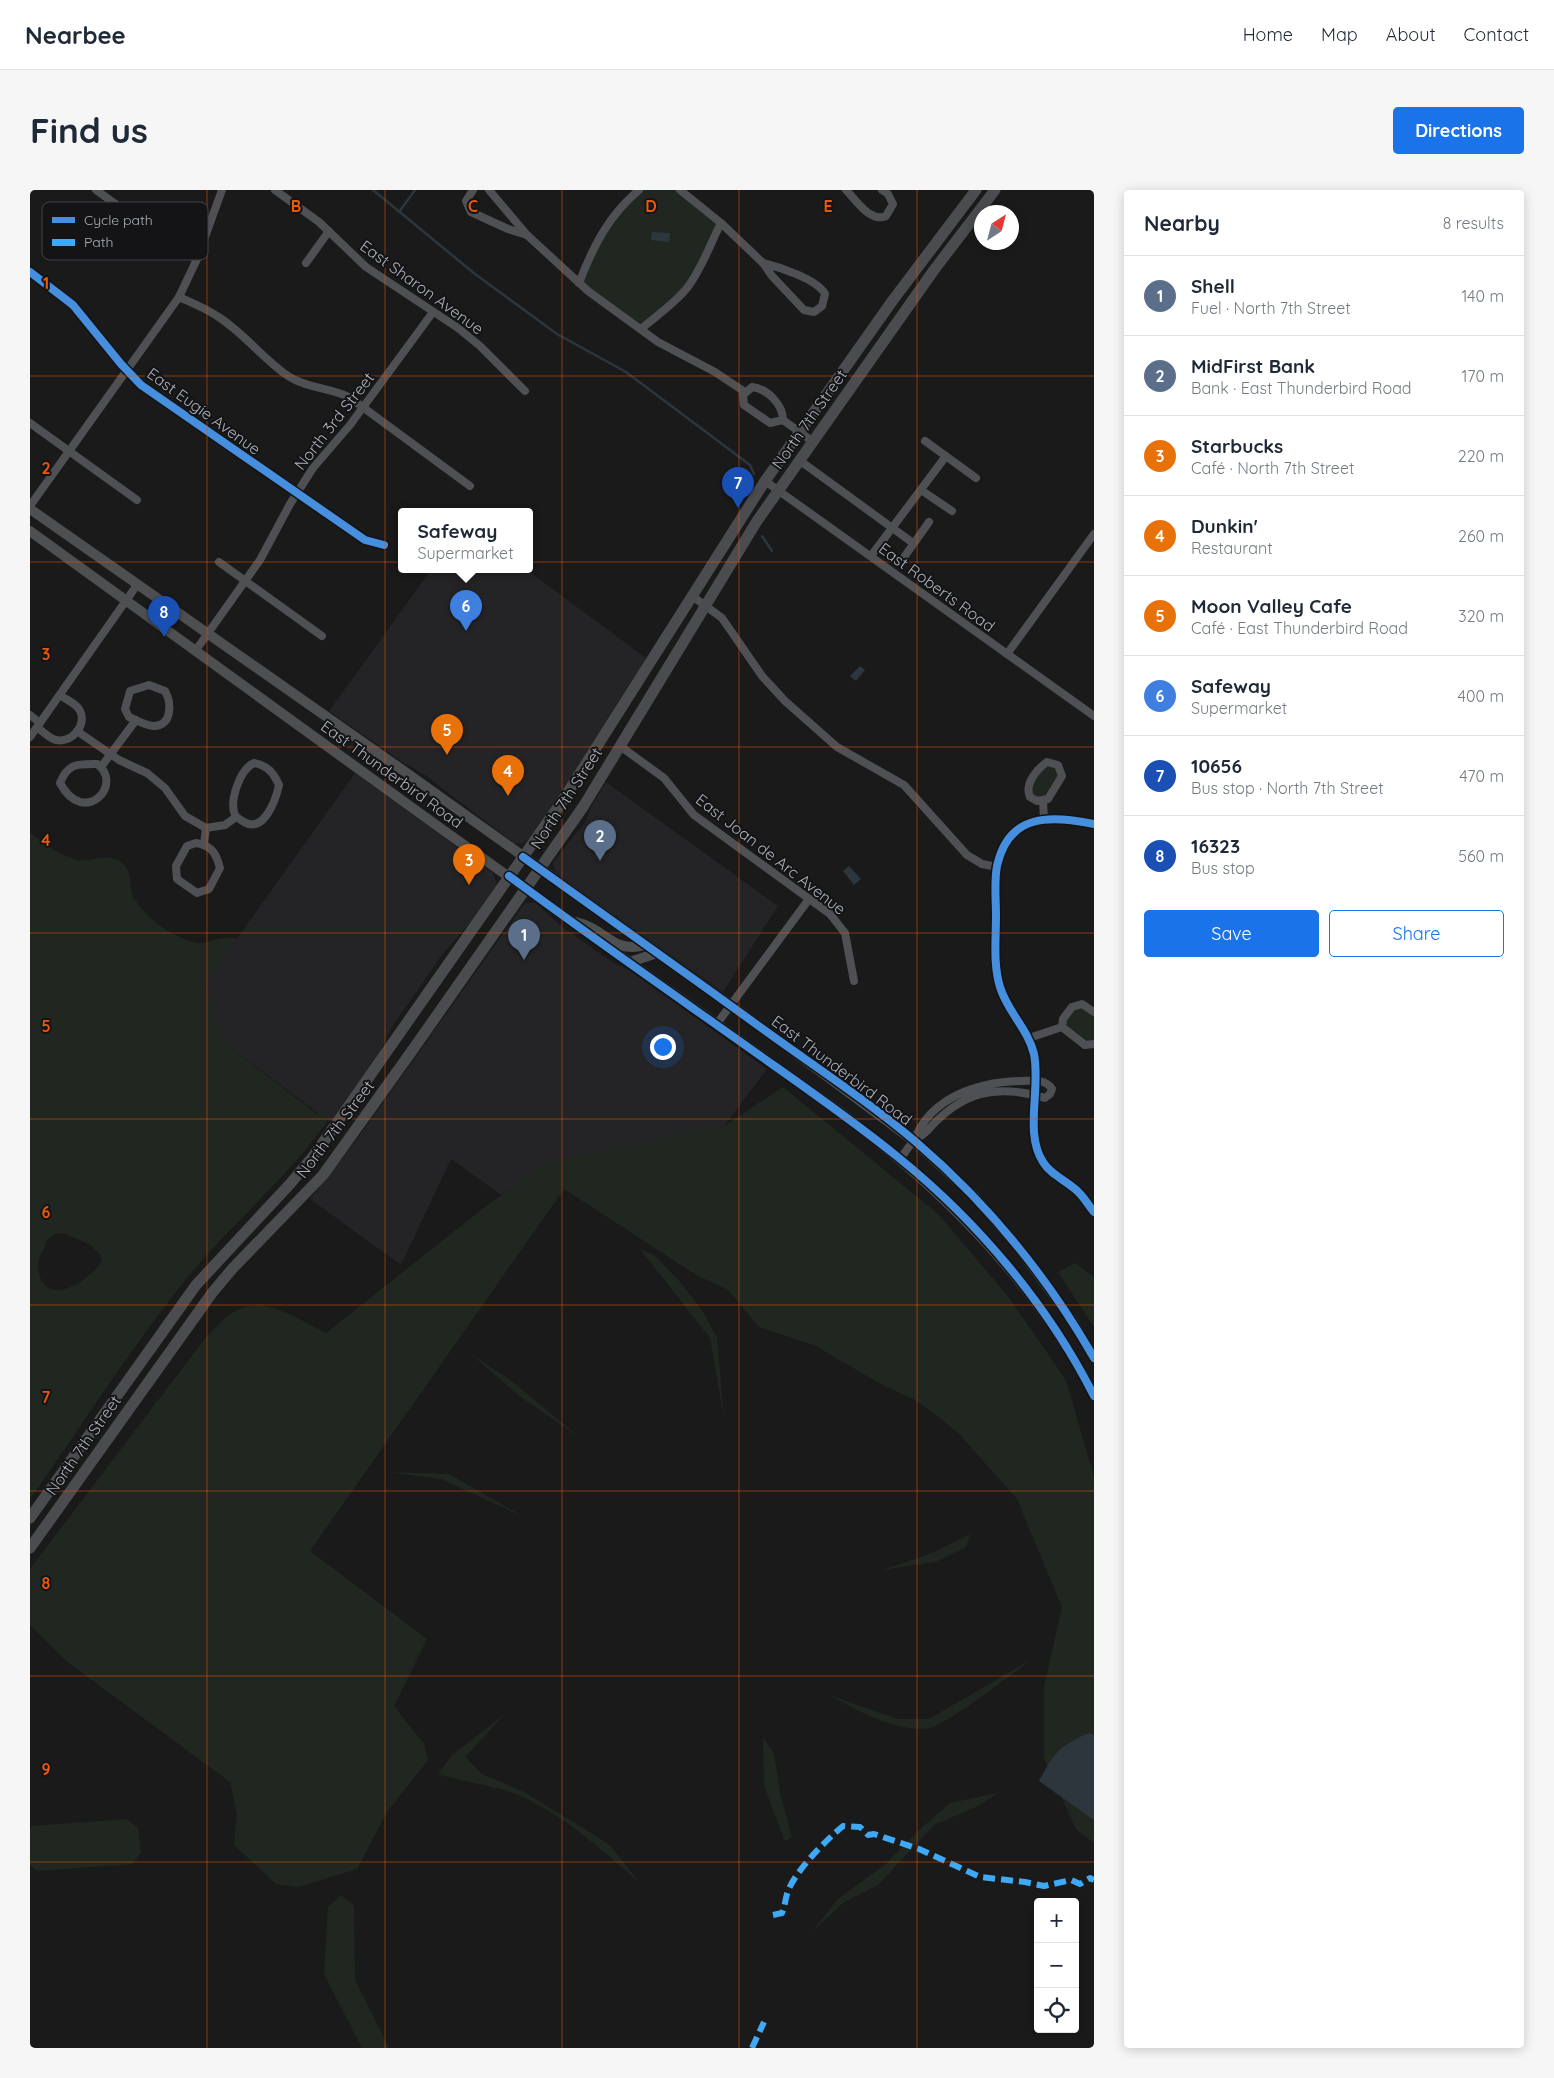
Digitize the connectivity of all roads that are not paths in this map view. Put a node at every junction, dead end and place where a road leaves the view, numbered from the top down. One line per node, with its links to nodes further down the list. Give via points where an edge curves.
1 (96, 190): 13 (street)
2 (222, 190): 15 (street)
3 (275, 190): 16 (street, East Sharon Avenue)
4 (473, 190): 17 (street, via 466,201 471,212)
5 (489, 190): 17 (street)
6 (639, 190): 22 (street, via 620,207 603,230)
7 (680, 190): 12 (street)
8 (846, 190): 9 (street, via 877,218 886,216 893,204)
9 (882, 190)
10 (976, 190): 24 (main road, North 7th Street)
11 (995, 190): 25 (main road, North 7th Street)
12 (692, 193): 14 (street)
13 (113, 202)
14 (721, 223): 20 (street); 27 (street, via 687,288)
15 (208, 229)
16 (329, 231): 19 (street); 26 (street, East Sharon Avenue, via 366,267)
17 (527, 235): 22 (street)
18 (197, 260): 23 (street)
19 (306, 263)
20 (763, 263): 20 (street, via 804,310 814,312 822,306 825,294 818,286)
21 (30, 272): 28 (street, East Eugie Avenue, via 72,305)
22 (579, 283): 27 (street)
23 (179, 297): 28 (street); 31 (street, via 218,316 289,377 349,397)
24 (894, 300): 25 (main road); 34 (main road, North 7th Street)
25 (907, 309): 35 (main road, North 7th Street)
26 (433, 312): 29 (street, East Sharon Avenue, via 480,346); 31 (street, North 3rd Street)
27 (641, 329): 30 (street)
28 (127, 371): 37 (street); 45 (street, East Eugie Avenue, via 261,469)
29 (525, 391)
30 (745, 392): 32 (street, via 757,388 778,402); 32 (street, via 744,405 770,423)
31 (363, 408): 42 (street); 45 (street, North 3rd Street, via 313,468)
32 (783, 420): 34 (street)
33 (30, 423): 37 (street)
34 (799, 432): 35 (street); 41 (main road, North 7th Street)
35 (812, 441): 39 (main road, North 7th Street)
36 (925, 441): 38 (street)
37 (70, 451): 46 (street); 47 (street)
38 (946, 456): 40 (street); 44 (street)
39 (799, 460): 43 (main road, North 7th Street); 50 (street)
40 (976, 478)
41 (764, 481): 43 (street, East Roberts Road); 60 (main road, North 7th Street)
42 (470, 486)
43 (778, 490): 55 (street, East Roberts Road); 62 (main road, North 7th Street)
44 (922, 490): 48 (street); 50 (street)
45 (298, 492): 54 (street, East Eugie Avenue, via 365,540); 58 (street, North 3rd Street)
46 (136, 500)
47 (30, 508): 59 (main road, East Thunderbird Road)
48 (952, 511)
49 (929, 522): 53 (street)
50 (893, 528): 53 (street); 55 (street)
51 (30, 531): 61 (main road, East Thunderbird Road)
52 (1094, 534): 66 (street)
53 (913, 543): 56 (street)
54 (384, 545)
55 (871, 556): 66 (street, East Roberts Road)
56 (902, 560)
57 (219, 562): 58 (street)
58 (246, 581): 63 (street, North 3rd Street); 64 (street)
59 (137, 585): 61 (street); 63 (main road, East Thunderbird Road)
60 (692, 596): 62 (street); 83 (main road, North 7th Street, via 563,800)
61 (126, 601): 65 (main road, East Thunderbird Road); 67 (street)
62 (707, 605): 74 (main road, North 7th Street); 84 (street, via 722,618 762,676 785,701 837,747 904,785 967,855 982,864)
63 (208, 634): 65 (street, North 3rd Street); 83 (main road, East Thunderbird Road)
64 (322, 636)
65 (196, 650): 86 (main road, East Thunderbird Road)
66 (1007, 654): 69 (street, East Roberts Road)
67 (60, 695): 71 (street); 72 (street, via 78,708 82,718)
68 (30, 715): 71 (street)
69 (1094, 716)
70 (136, 720): 70 (street, via 153,726 162,724 171,705 165,691 149,685 130,691 125,709 129,717); 75 (street)
71 (38, 725): 72 (street, via 54,739 64,740); 73 (street)
72 (77, 731): 75 (street)
73 (30, 737)
74 (620, 746): 85 (main road, North 7th Street); 88 (street, East Joan de Arc Avenue, via 664,778 694,815)
75 (111, 755): 76 (street); 81 (street, via 152,777 165,788 186,816)
76 (101, 767): 76 (street, via 97,764 71,766 60,783 66,794 86,804 96,800 108,781 107,773)
77 (1043, 801): 77 (street, via 1052,794 1062,776 1058,765 1053,762 1043,765 1029,788 1030,797); 79 (street)
78 (236, 817): 78 (street, via 246,824 257,823 268,815 279,785 274,773 264,765 254,763 243,771 233,808); 81 (street, via 225,825)
79 (1044, 820): 80 (street, via 1054,818); 84 (street, via 1029,822 1013,834 1003,848)
80 (1094, 824)
81 (206, 828): 82 (street)
82 (204, 844): 82 (street, via 187,846 176,866 177,879 197,892 209,889 220,868 217,856)
83 (523, 857): 85 (main road, East Thunderbird Road); 86 (main road, North 7th Street)
84 (997, 867): 98 (street, via 995,967 1000,988)
85 (540, 869): 87 (main road, North 7th Street); 90 (main road, East Thunderbird Road)
86 (509, 876): 87 (main road, East Thunderbird Road); 107 (main road, North 7th Street, via 315,1154 196,1285)
87 (526, 889): 89 (main road, East Thunderbird Road); 108 (main road, North 7th Street, via 325,1172 221,1282)
88 (809, 899): 93 (street, East Joan de Arc Avenue, via 830,914 845,933); 94 (street)
89 (570, 921): 90 (main road, via 590,925 623,948); 92 (main road, East Thunderbird Road)
90 (646, 945): 91 (main road, East Thunderbird Road)
91 (657, 953): 92 (main road); 94 (main road, East Thunderbird Road)
92 (630, 962): 96 (main road, East Thunderbird Road)
93 (854, 982)
94 (731, 1005): 96 (street); 102 (main road, East Thunderbird Road)
95 (1094, 1012): 97 (street, via 1082,1004 1072,1007 1063,1019)
96 (716, 1025): 103 (main road, East Thunderbird Road, via 839,1111)
97 (1062, 1027): 98 (street); 99 (street, via 1085,1045)
98 (1029, 1038): 100 (street)
99 (1094, 1044)
100 (1036, 1081): 101 (street); 101 (street, via 1052,1089 1048,1097); 102 (street, via 1002,1081 978,1086 951,1098 919,1127)
101 (1037, 1095): 102 (street, via 1002,1090 970,1098 947,1110); 104 (street, via 1034,1140 1043,1163)
102 (914, 1141): 103 (street); 105 (main road, East Thunderbird Road, via 975,1197 1022,1251 1073,1322)
103 (900, 1159): 106 (main road, East Thunderbird Road, via 957,1211 1007,1266 1058,1334)
104 (1093, 1207)
105 (1094, 1358)
106 (1094, 1396)
107 (30, 1518)
108 (30, 1548)

